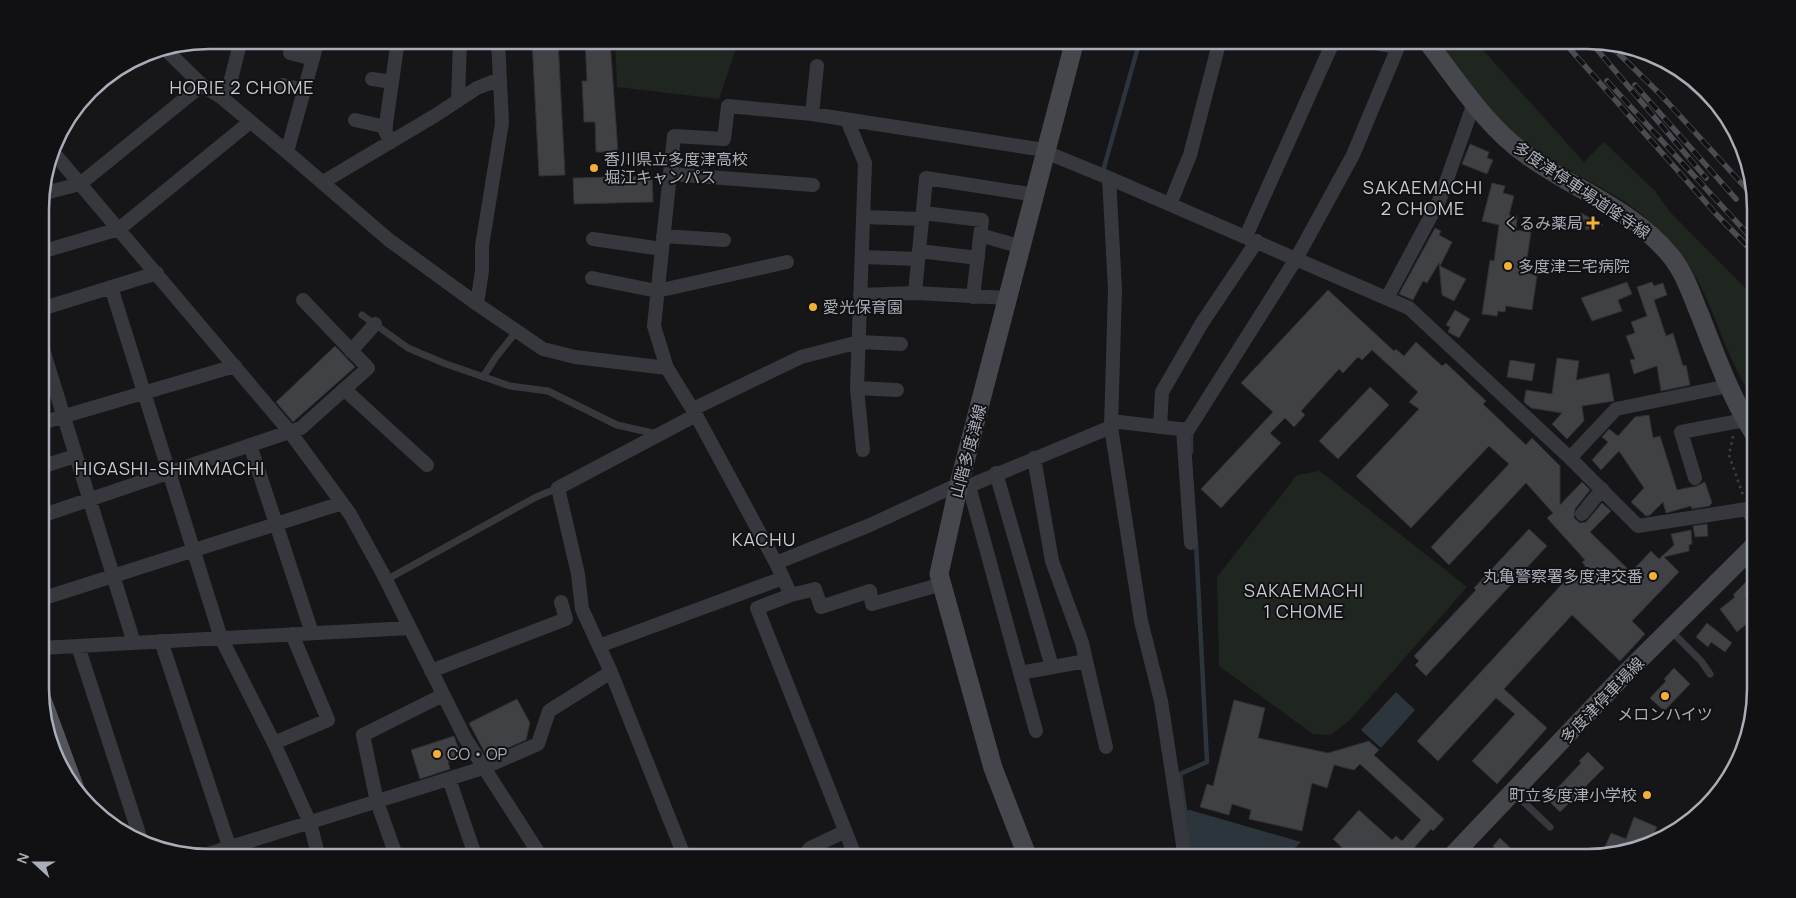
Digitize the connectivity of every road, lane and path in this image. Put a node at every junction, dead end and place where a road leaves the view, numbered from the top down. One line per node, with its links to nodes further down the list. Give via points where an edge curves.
1 (239, 49): 21 (street, via 229,87)
2 (315, 49): 13 (street)
3 (397, 49): 17 (street)
4 (460, 49): 22 (street)
5 (498, 49): 16 (street)
6 (1073, 49): 31 (main road, 山階多度津線)
7 (1218, 49): 40 (street, via 1190,155)
8 (1330, 49): 46 (street)
9 (1397, 49): 54 (street, via 1353,155)
10 (1433, 49): 23 (main road, 多度津停車場道隆寺線)
11 (290, 53): 13 (street)
12 (170, 54): 18 (street)
13 (312, 59): 20 (street)
14 (817, 66): 24 (street)
15 (372, 79): 17 (street)
16 (500, 79): 22 (street); 66 (street, via 502,123)
17 (392, 82): 28 (street)
18 (202, 85): 21 (street); 36 (street)
19 (283, 85): 20 (street)
20 (304, 90): 30 (street)
21 (221, 98): 27 (street)
22 (458, 100): 29 (street)
23 (1474, 102): 64 (street, via 1440,199); 78 (main road, 多度津停車場道隆寺線, via 1501,134 1526,156 1631,219 1654,237 1686,279)
24 (812, 114): 26 (street); 33 (street, via 728,106 724,139 674,136)
25 (355, 120): 28 (street)
26 (847, 120): 31 (street, via 1038,150); 42 (street, via 865,163)
27 (250, 122): 30 (street); 43 (street)
28 (386, 127): 29 (street)
29 (391, 142): 35 (street)
30 (288, 152): 35 (street)
31 (1047, 155): 34 (street); 39 (main road, 山階多度津線)
32 (58, 157): 36 (street)
33 (671, 174): 37 (street); 48 (street)
34 (1109, 178): 40 (street); 86 (street, via 1115,289)
35 (323, 182): 66 (street, via 389,240)
36 (80, 184): 38 (street); 43 (street)
37 (813, 185)
38 (50, 192)
39 (1036, 195): 41 (street, via 926,178); 49 (main road, 山階多度津線)
40 (1170, 204): 46 (street)
41 (923, 216): 42 (street); 44 (street, via 982,220); 51 (street)
42 (863, 217): 52 (street)
43 (119, 229): 50 (street); 56 (street)
44 (980, 236): 49 (street); 53 (street)
45 (593, 239): 48 (street)
46 (1251, 239): 54 (street); 87 (street, via 1162,392)
47 (724, 240): 48 (street)
48 (662, 242): 59 (street)
49 (1022, 247): 63 (main road, 山階多度津線)
50 (49, 249)
51 (918, 255): 52 (street); 53 (street); 60 (street)
52 (862, 257): 61 (street)
53 (978, 258): 62 (street)
54 (1296, 260): 64 (street); 89 (street, via 1188,430)
55 (787, 262): 59 (street)
56 (156, 273): 58 (street); 74 (street)
57 (592, 278): 59 (street)
58 (111, 287): 67 (street); 82 (street)
59 (657, 292): 75 (street, via 654,326)
60 (915, 293): 61 (street); 62 (street)
61 (860, 295): 71 (street)
62 (974, 297): 63 (street)
63 (1008, 298): 102 (main road, 山階多度津線)
64 (1387, 298): 96 (street, via 1409,308)
65 (303, 300): 73 (street)
66 (476, 304): 70 (street)
67 (49, 306)
68 (362, 315): 69 (lane)
69 (375, 324): 73 (street); 77 (lane, via 408,348)
70 (516, 332): 75 (street, via 543,349 575,357); 77 (lane)
71 (859, 342): 72 (street); 79 (street); 83 (street, via 801,357)
72 (902, 344)
73 (351, 351): 80 (street, via 368,368)
74 (235, 366): 82 (street); 90 (street)
75 (667, 368): 83 (street)
76 (49, 370): 84 (street)
77 (483, 377): 91 (lane, via 510,386 548,391 617,425)
78 (1728, 386): 88 (main road, 多度津停車場道隆寺線); 96 (street, via 1616,410)
79 (857, 388): 81 (street); 93 (street)
80 (344, 389): 90 (street, via 301,428); 98 (street)
81 (897, 390)
82 (144, 393): 84 (street); 99 (street)
83 (695, 412): 91 (street); 115 (street)
84 (63, 416): 85 (street); 94 (street)
85 (49, 420)
86 (1111, 424): 87 (street); 95 (street); 161 (street, via 1141,621 1162,701)
87 (1160, 427): 89 (street)
88 (1745, 428): 101 (street, via 1682,432); 106 (path, via 1729,455 1741,493)
89 (1183, 429): 112 (street)
90 (290, 432): 92 (street); 107 (street)
91 (660, 434): 103 (street)
92 (250, 445): 99 (street); 111 (street)
93 (862, 450)
94 (76, 456): 97 (street); 105 (street)
95 (1034, 458): 100 (street); 133 (street, via 1052,561)
96 (1570, 458): 104 (street)
97 (49, 464)
98 (427, 465)
99 (169, 471): 105 (street); 113 (street)
100 (996, 473): 102 (street); 134 (street)
101 (1695, 478)
102 (964, 485): 115 (street); 119 (main road, 山階多度津線, via 944,547 939,574); 137 (street)
103 (558, 488): 118 (lane); 131 (street, via 578,574 582,609)
104 (1602, 489): 108 (street, via 1638,526); 110 (street)
105 (89, 499): 109 (street); 116 (street)
106 (1747, 500)
107 (342, 503): 111 (street); 118 (street)
108 (1747, 510)
109 (49, 513)
110 (1582, 514)
111 (276, 524): 113 (street); 125 (street)
112 (1191, 543)
113 (194, 551): 116 (street); 127 (street)
114 (1747, 553): 124 (main road, 多度津停車場線)
115 (776, 563): 117 (street)
116 (113, 576): 121 (street); 129 (street)
117 (783, 578): 120 (street); 131 (street)
118 (386, 580): 123 (street)
119 (942, 584): 120 (street, via 872,604 870,591 821,607 815,589); 160 (main road, 山階多度津線, via 992,768)
120 (791, 595): 149 (street, via 757,608)
121 (49, 596)
122 (561, 602): 135 (street, via 566,619)
123 (409, 628): 125 (street); 135 (street)
124 (1670, 630): 138 (lane); 145 (main road, 多度津停車場線, via 1592,703)
125 (312, 633): 126 (street)
126 (292, 634): 127 (street); 141 (street, via 328,720)
127 (221, 638): 128 (street); 141 (street)
128 (161, 641): 129 (street); 151 (street)
129 (134, 643): 130 (street)
130 (78, 646): 132 (street); 150 (street)
131 (599, 646): 136 (street)
132 (49, 648)
133 (1086, 660): 134 (street); 142 (street)
134 (1052, 667): 137 (street)
135 (431, 671): 139 (street)
136 (612, 672): 143 (street, via 549,711 538,744); 157 (street)
137 (1020, 673): 140 (street)
138 (1710, 674)
139 (443, 695): 143 (street); 146 (street, via 363,735)
140 (1036, 732)
141 (274, 743): 147 (street)
142 (1106, 747)
143 (483, 768): 144 (street); 156 (street)
144 (449, 779): 146 (street); 155 (street)
145 (1513, 792): 148 (lane); 162 (main road, 多度津停車場線)
146 (377, 802): 147 (street); 154 (street)
147 (310, 823): 152 (street); 153 (street)
148 (1550, 827)
149 (844, 832): 158 (street); 159 (street)
150 (139, 833)
151 (230, 849)
152 (242, 849)
153 (317, 849)
154 (394, 849)
155 (473, 849)
156 (536, 849)
157 (681, 849)
158 (809, 849)
159 (852, 849)
160 (1024, 849)
161 (1184, 849)
162 (1459, 849)

